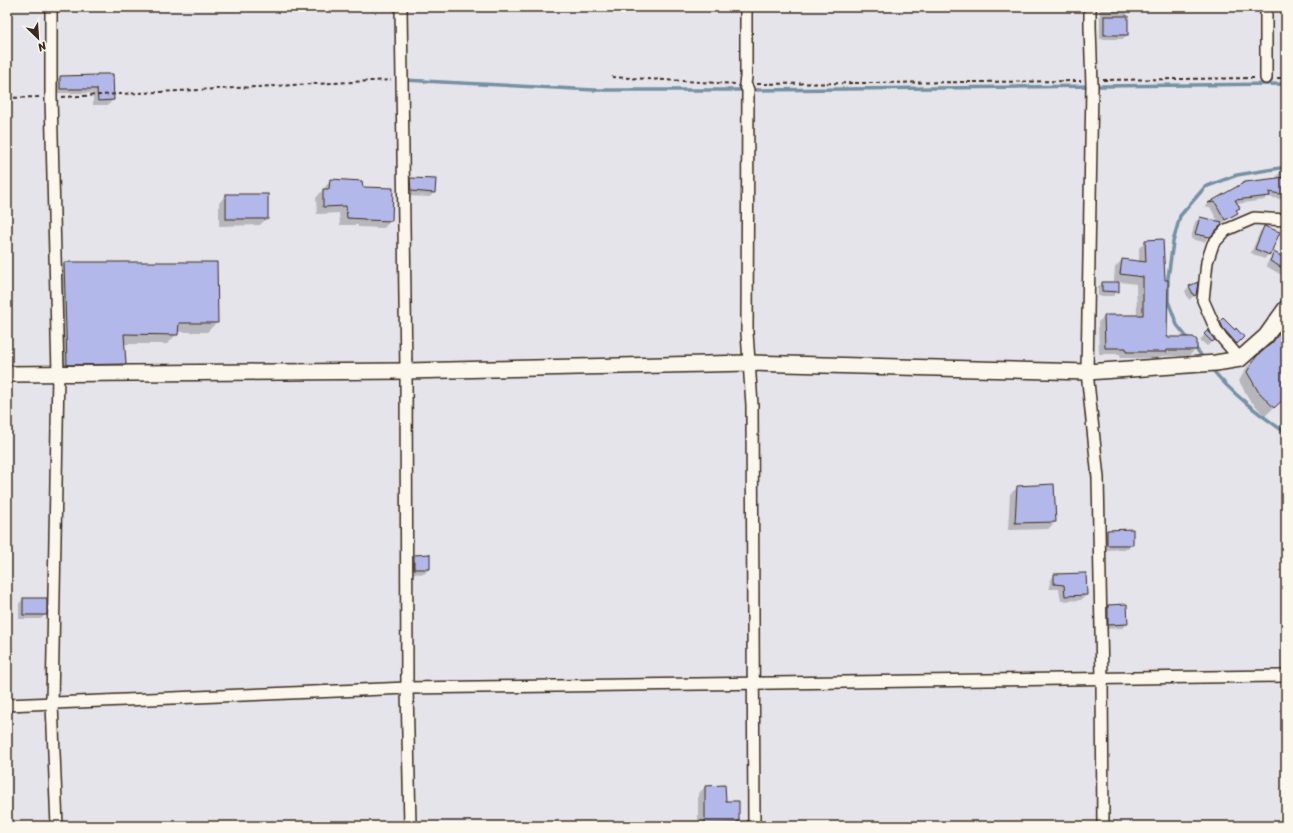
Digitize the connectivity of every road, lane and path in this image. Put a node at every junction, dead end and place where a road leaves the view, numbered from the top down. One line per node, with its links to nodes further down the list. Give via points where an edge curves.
1 (51, 7): 12 (street)
2 (401, 7): 9 (street)
3 (746, 7): 11 (street)
4 (1090, 7): 10 (street)
5 (1266, 7): 7 (street)
6 (612, 77): 11 (path)
7 (1266, 78): 8 (path); 10 (path)
8 (1286, 78)
9 (402, 79): 12 (path); 18 (street)
10 (1092, 80): 11 (path); 19 (street)
11 (744, 84): 17 (street, via 748,90)
12 (51, 97): 13 (path); 20 (street)
13 (7, 98)
14 (1286, 220): 16 (street, via 1254,218 1226,230 1213,244 1207,262 1203,300)
15 (1286, 308): 16 (street, via 1266,336)
16 (1228, 361): 19 (street)
17 (749, 363): 18 (street); 19 (street); 24 (street, via 752,405)
18 (406, 371): 20 (street); 25 (street)
19 (1087, 372): 23 (street, via 1098,478)
20 (58, 373): 21 (street); 26 (street)
21 (7, 374)
22 (1286, 676): 23 (street)
23 (1102, 679): 24 (street); 31 (street)
24 (754, 684): 25 (street); 30 (street)
25 (407, 688): 26 (street); 29 (street)
26 (52, 704): 27 (street); 28 (street)
27 (7, 705)
28 (57, 826)
29 (410, 826)
30 (754, 826)
31 (1103, 826)

